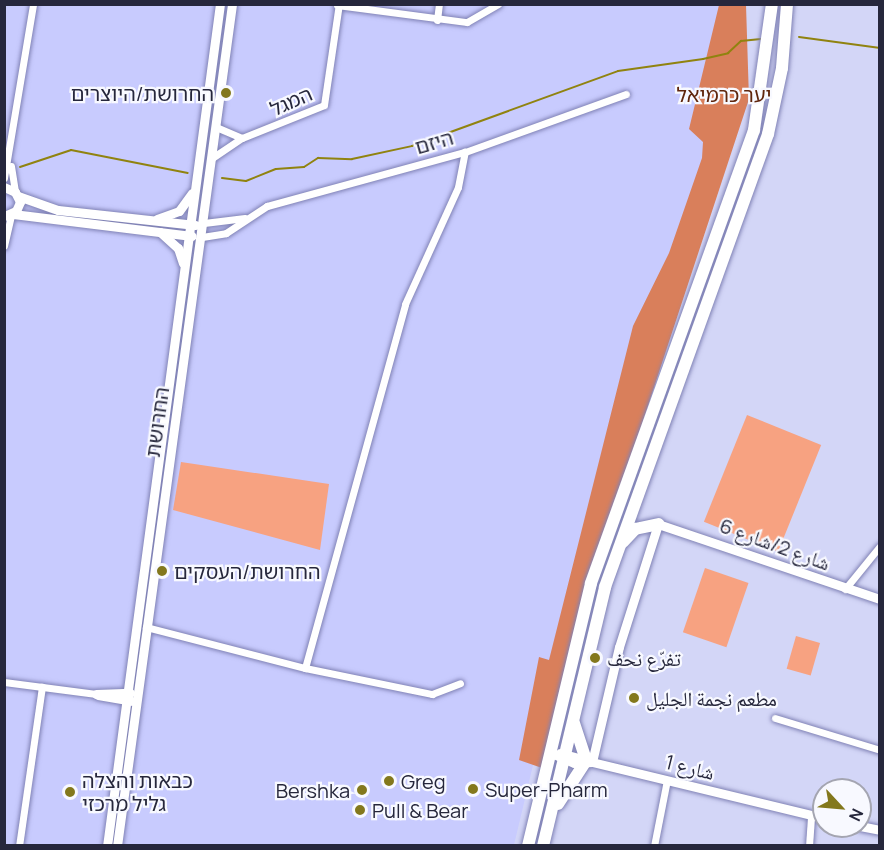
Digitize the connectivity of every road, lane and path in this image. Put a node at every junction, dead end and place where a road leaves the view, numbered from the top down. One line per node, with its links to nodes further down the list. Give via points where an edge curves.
1 (33, 4): 17 (street)
2 (220, 4): 20 (street, החרושת)
3 (232, 4): 13 (street, החרושת)
4 (335, 4): 9 (street)
5 (439, 4): 11 (street)
6 (498, 4): 11 (street, via 477,21)
7 (772, 4): 50 (highway, via 754,130 599,557)
8 (787, 4): 32 (highway, via 782,68 765,145)
9 (339, 5): 10 (street); 14 (street, המגל, via 327,102 312,113)
10 (378, 8): 11 (street)
11 (437, 20)
12 (626, 94): 15 (street, היזם)
13 (216, 127): 14 (street); 16 (street, החרושת)
14 (242, 138): 16 (street, המגל)
15 (465, 152): 23 (street, היזם, via 267,206); 39 (street, via 458,188 405,304)
16 (212, 158): 26 (street, החרושת)
17 (10, 164): 18 (street); 21 (street)
18 (4, 178)
19 (4, 188): 21 (street, היזם)
20 (195, 189): 25 (street, via 179,211); 28 (street, החרושת)
21 (17, 194): 22 (street); 24 (street, היזם, via 58,210)
22 (9, 215): 24 (street, היזם); 30 (street)
23 (250, 216): 26 (street, היזם); 29 (street, היזם, via 226,233)
24 (114, 220): 25 (street, היזם); 27 (street, היזם)
25 (148, 220): 28 (street, היזם)
26 (204, 223): 28 (street, היזם); 29 (street, החרושת)
27 (158, 231): 28 (street, היזם); 31 (street, via 178,248)
28 (188, 231): 29 (street, היזם); 31 (street, החרושת)
29 (202, 237): 38 (street, החרושת)
30 (5, 244)
31 (184, 265): 43 (street, החרושת)
32 (638, 491): 33 (highway, via 640,514); 35 (highway)
33 (658, 524): 35 (highway, via 635,529); 36 (street, شارع 2/شارع 6); 52 (street)
34 (879, 546): 36 (street)
35 (617, 550): 47 (highway)
36 (845, 589): 37 (street, شارع 2/شارع 6)
37 (879, 599)
38 (146, 627): 39 (street); 45 (street, החרושת)
39 (305, 668): 41 (street, via 432,694)
40 (4, 682): 42 (street)
41 (460, 683)
42 (42, 687): 44 (street); 56 (street)
43 (128, 691): 44 (street); 45 (street); 46 (street, החרושת)
44 (96, 694): 46 (street)
45 (136, 699): 46 (street); 58 (street, החרושת)
46 (126, 703): 57 (street, החרושת)
47 (574, 713): 51 (highway); 52 (highway, via 576,738)
48 (776, 718): 49 (street)
49 (879, 750)
50 (549, 752): 51 (street, شارع 1); 59 (highway)
51 (563, 756): 52 (street, شارع 1); 55 (highway)
52 (587, 762): 53 (street, شارع 1); 55 (highway, via 565,788)
53 (667, 780): 54 (street, شارع 1); 61 (street)
54 (811, 815): 62 (street)
55 (547, 827): 60 (highway)
56 (19, 846)
57 (107, 846)
58 (117, 846)
59 (528, 846)
60 (543, 846)
61 (654, 846)
62 (809, 846)

